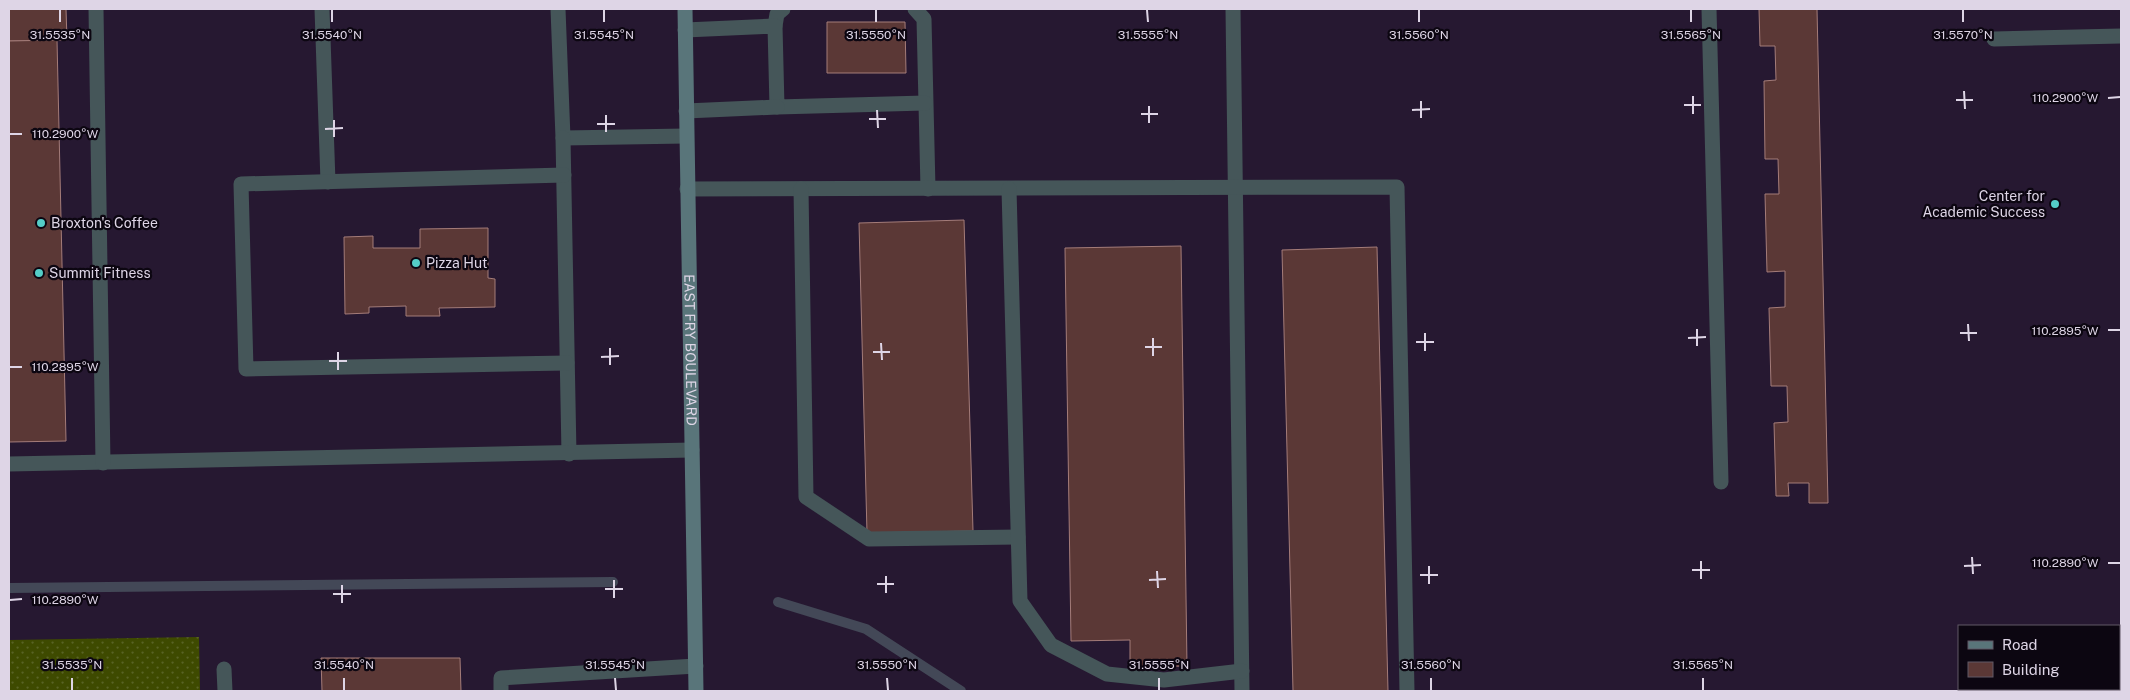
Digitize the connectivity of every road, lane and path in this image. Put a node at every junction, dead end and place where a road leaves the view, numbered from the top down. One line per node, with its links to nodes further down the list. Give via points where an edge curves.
1 (96, 9): 28 (street)
2 (322, 9): 19 (street)
3 (558, 9): 17 (street)
4 (685, 9): 10 (main road, EAST FRY BOULEVARD)
5 (783, 9): 9 (street, via 777,14)
6 (1233, 9): 20 (street)
7 (1709, 9): 30 (street)
8 (919, 14): 13 (street)
9 (775, 26): 10 (street); 14 (street)
10 (685, 30): 15 (main road, EAST FRY BOULEVARD)
11 (2121, 36): 12 (street)
12 (1994, 38)
13 (925, 103): 14 (street); 23 (street)
14 (777, 107): 15 (street)
15 (686, 111): 16 (main road, EAST FRY BOULEVARD)
16 (686, 136): 17 (street); 21 (main road, EAST FRY BOULEVARD)
17 (563, 138): 18 (street)
18 (564, 175): 19 (street); 25 (street)
19 (328, 182): 25 (street, via 241,184 246,369)
20 (1235, 188): 24 (street); 34 (street); 39 (street, via 1397,187)
21 (687, 189): 22 (street); 26 (main road, EAST FRY BOULEVARD)
22 (801, 189): 23 (street); 31 (street, via 806,497 869,540)
23 (928, 189): 24 (street)
24 (1009, 189): 31 (street)
25 (567, 363): 27 (street)
26 (692, 450): 27 (street); 32 (main road, EAST FRY BOULEVARD)
27 (569, 454): 28 (street)
28 (103, 463): 29 (street)
29 (9, 464)
30 (1721, 482)
31 (1018, 537): 34 (street, via 1020,601 1052,645 1107,674 1164,680)
32 (696, 666): 36 (street, via 501,678); 37 (main road, EAST FRY BOULEVARD)
33 (224, 669): 35 (street)
34 (1242, 671): 38 (street)
35 (225, 691)
36 (501, 691)
37 (696, 691)
38 (1242, 691)
39 (1408, 691)

